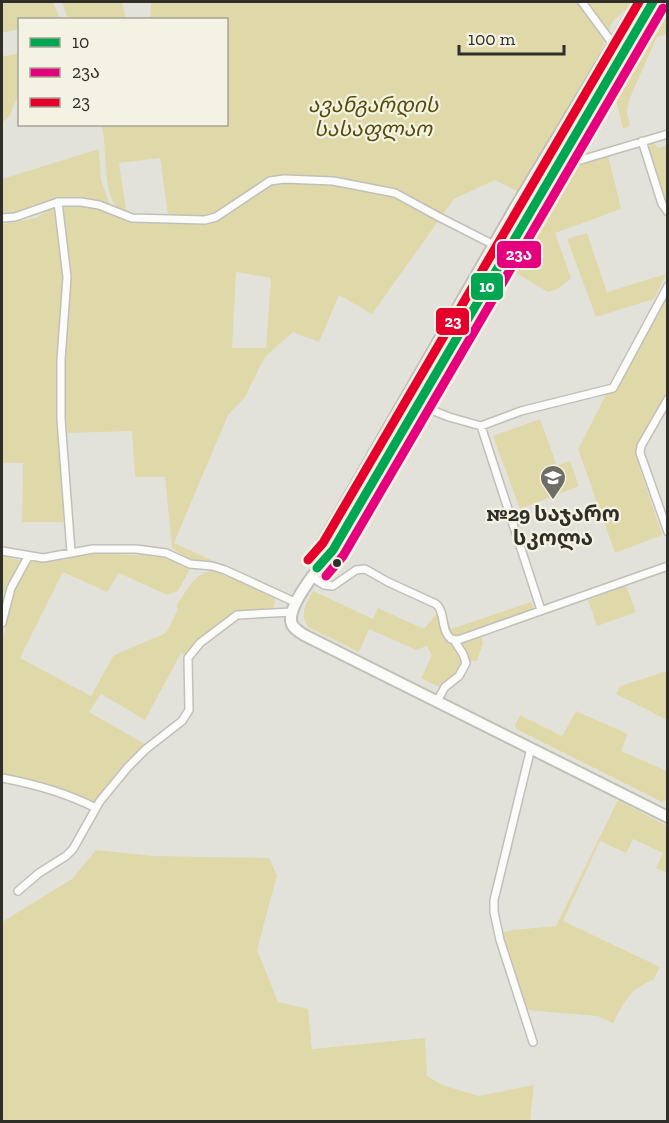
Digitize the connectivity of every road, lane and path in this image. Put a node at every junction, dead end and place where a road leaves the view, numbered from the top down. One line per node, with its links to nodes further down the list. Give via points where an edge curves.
1 (582, 2): 4 (street)
2 (639, 2): 4 (main road)
3 (653, 2): 5 (main road)
4 (614, 45): 5 (street); 8 (main road)
5 (621, 55): 9 (main road)
6 (668, 134): 7 (street)
7 (642, 141): 9 (street, via 574,162 560,171); 11 (street)
8 (544, 161): 9 (street); 13 (main road)
9 (555, 168): 17 (main road)
10 (58, 202): 12 (street); 13 (street, via 99,205 132,218 205,220 270,181 333,181 395,193); 21 (street, via 66,277 61,419)
11 (668, 212)
12 (2, 218)
13 (494, 245): 15 (main road)
14 (668, 286): 18 (street, via 613,388 520,411)
15 (404, 399): 17 (street); 24 (main road, via 322,544)
16 (668, 399): 19 (street, via 639,453)
17 (417, 405): 18 (street); 24 (main road, via 333,550)
18 (481, 426): 26 (street)
19 (668, 532)
20 (2, 551): 22 (street)
21 (72, 552): 22 (street); 25 (street, via 136,549 166,553 190,564 225,570)
22 (28, 557): 27 (street, via 11,588)
23 (668, 566): 26 (street)
24 (314, 572): 25 (main road); 28 (street, via 324,585 333,586 356,570 365,569 440,607 445,633)
25 (294, 608): 29 (main road, via 291,621 304,635); 32 (street, via 237,615 201,643 188,658 189,710 182,721 128,767)
26 (541, 610): 28 (street)
27 (2, 623)
28 (454, 640): 29 (street, via 466,663)
29 (437, 701): 30 (main road)
30 (531, 748): 33 (main road); 35 (street, via 494,912)
31 (2, 778): 32 (street, via 74,797)
32 (96, 808): 34 (street, via 73,849)
33 (668, 817)
34 (18, 891)
35 (533, 1042)

